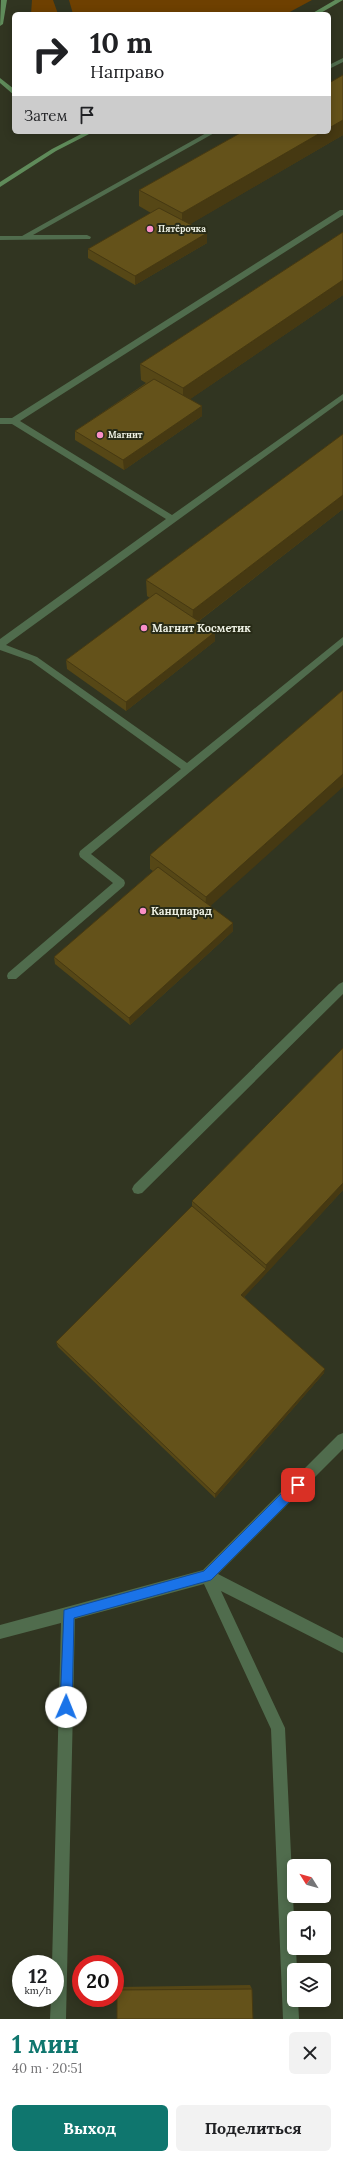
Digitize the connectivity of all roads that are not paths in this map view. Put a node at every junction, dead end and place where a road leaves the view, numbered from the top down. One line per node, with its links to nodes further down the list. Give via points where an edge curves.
1 (4, 0): 4 (main road)
2 (340, 0): 3 (main road)
3 (318, 12)
4 (0, 24)
5 (343, 60): 6 (lane)
6 (331, 67)
7 (0, 80): 8 (main road)
8 (12, 91)
9 (86, 134): 11 (main road, via 54,150)
10 (209, 134): 15 (lane)
11 (0, 185)
12 (343, 212): 18 (lane)
13 (87, 237): 15 (lane)
14 (0, 238): 15 (lane)
15 (23, 238)
16 (343, 396): 19 (lane)
17 (0, 421): 18 (lane)
18 (14, 421): 19 (lane)
19 (172, 519): 21 (lane)
20 (343, 640): 22 (lane)
21 (0, 645): 22 (lane, via 34,660)
22 (188, 768): 23 (lane, via 84,854 120,882)
23 (12, 976)
24 (343, 987): 25 (lane)
25 (138, 1189)
26 (343, 1440): 27 (lane)
27 (207, 1576): 28 (lane); 30 (lane); 32 (lane, via 278,1728)
28 (68, 1614): 29 (lane); 31 (lane)
29 (0, 1632)
30 (343, 1646)
31 (58, 2019)
32 (291, 2019)

